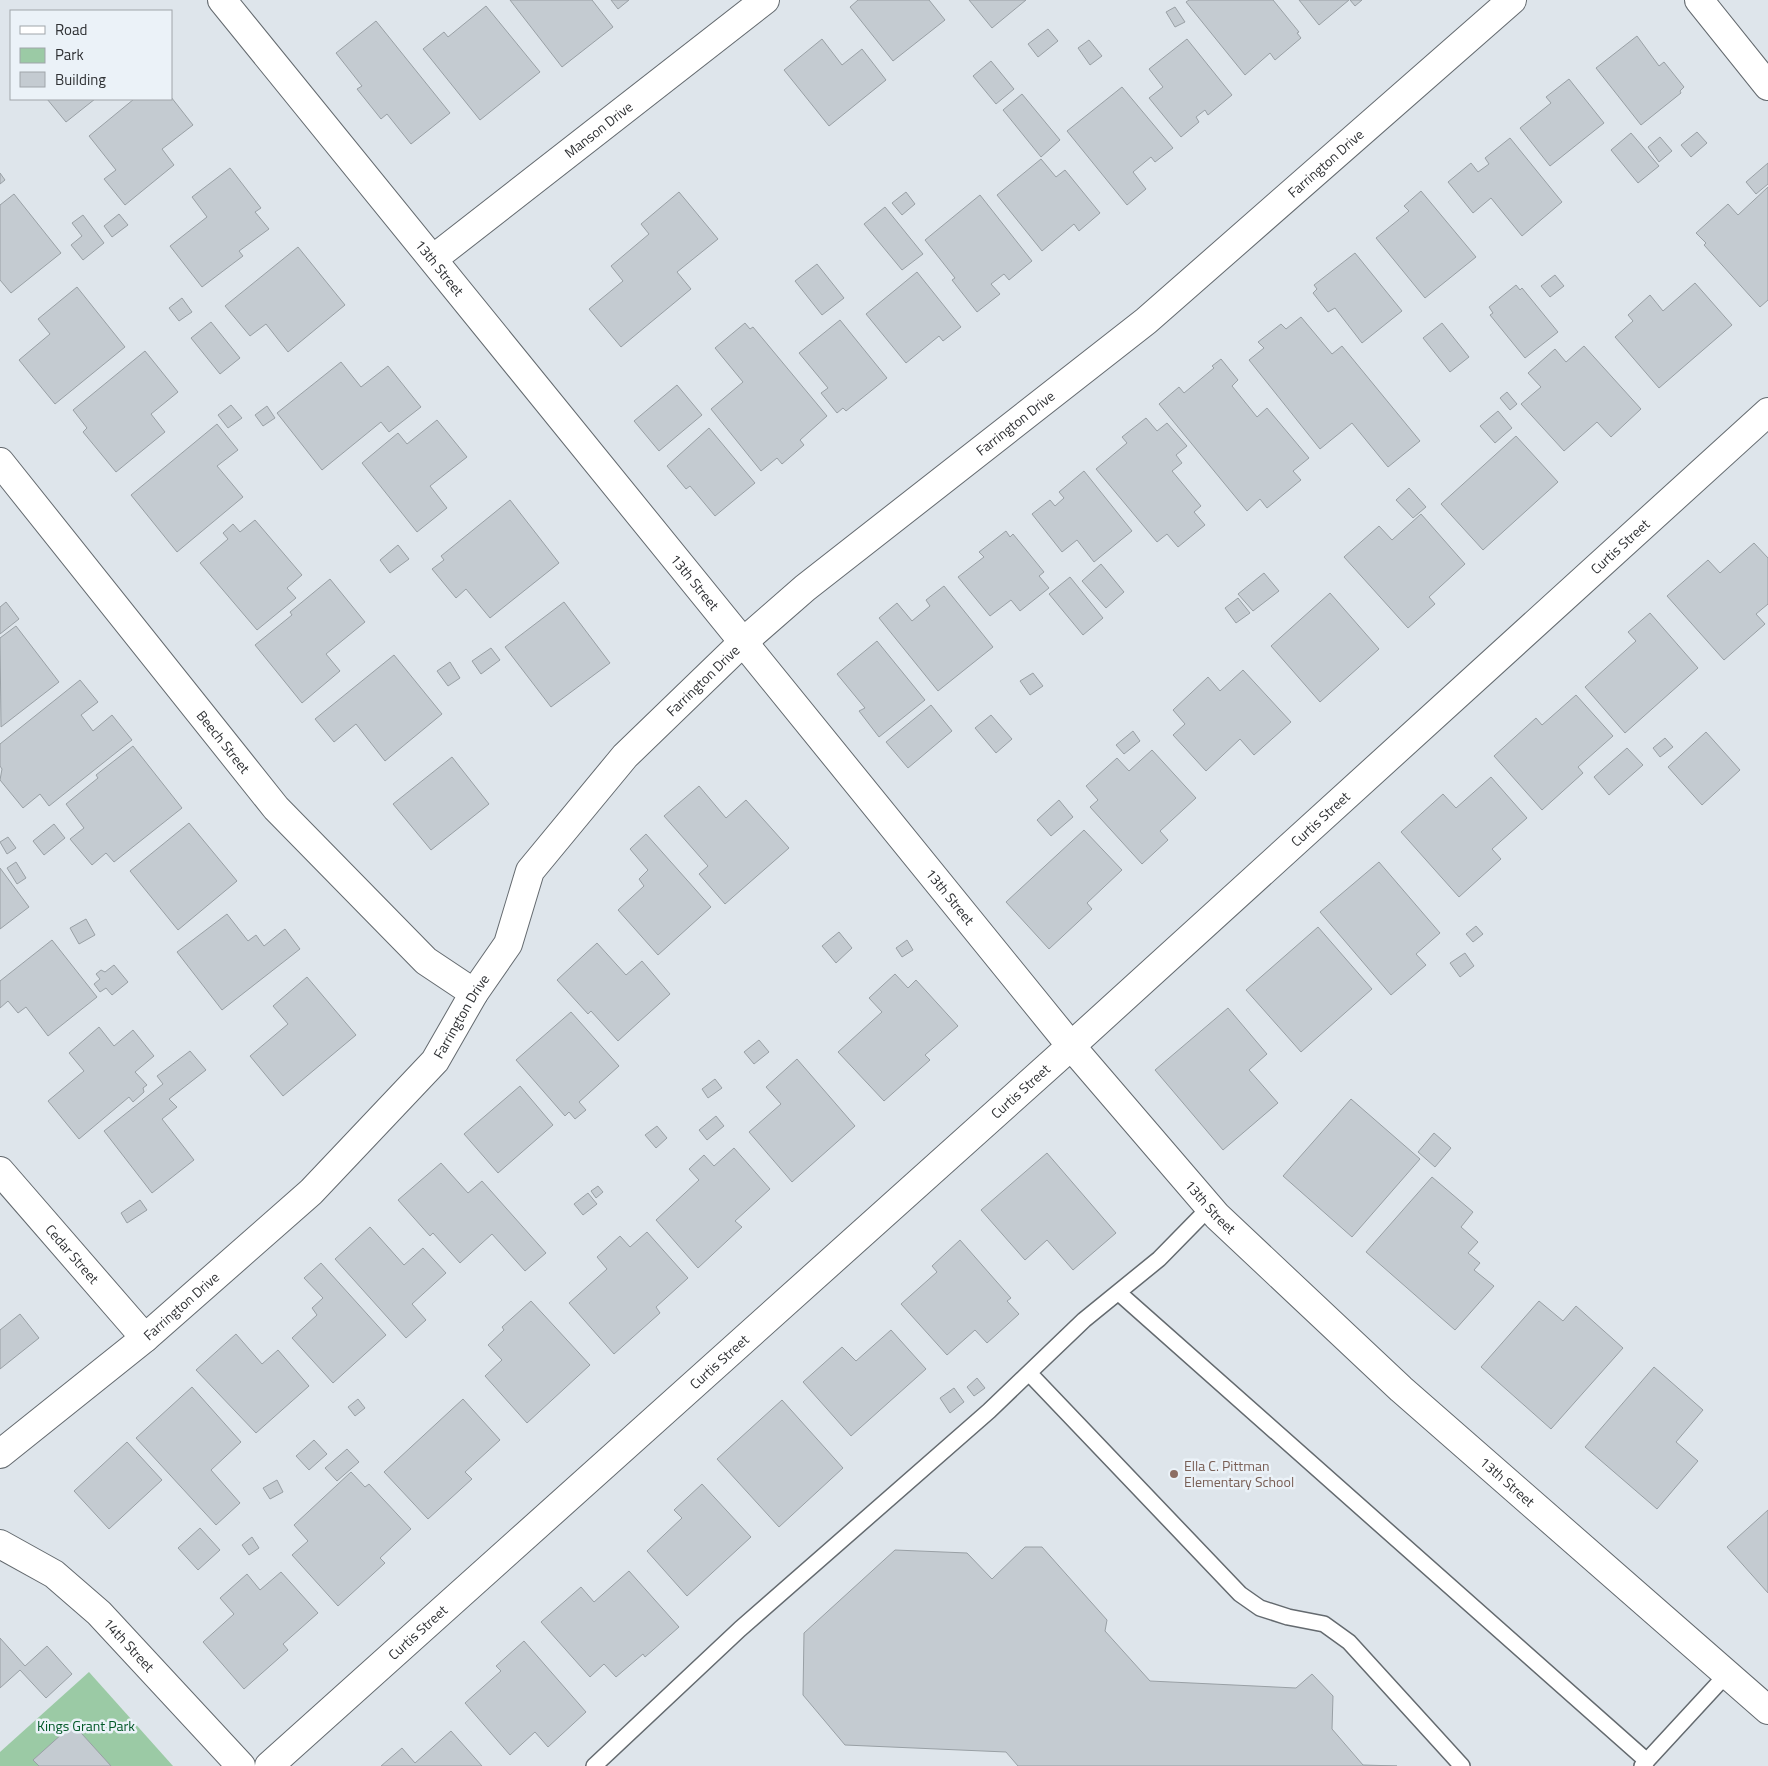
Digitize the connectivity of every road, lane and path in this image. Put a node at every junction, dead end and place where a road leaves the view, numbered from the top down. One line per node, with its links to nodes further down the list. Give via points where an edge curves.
1 (222, 0): 6 (street, 13th Street)
2 (764, 0): 6 (street, Manson Drive)
3 (1512, 0): 9 (street, Farrington Drive, via 1146,321 805,588)
4 (1699, 0): 5 (street)
5 (1768, 86)
6 (433, 258): 9 (street, 13th Street)
7 (1768, 412): 11 (street, Curtis Street)
8 (0, 462): 10 (street, Beech Street, via 276,808 426,961)
9 (742, 643): 10 (street, Farrington Drive, via 625,756 530,872 508,944); 11 (street, 13th Street)
10 (474, 993): 15 (street, Farrington Drive, via 435,1061 318,1185)
11 (1071, 1046): 13 (street, 13th Street); 23 (street, Curtis Street)
12 (0, 1171): 15 (street, Cedar Street)
13 (1210, 1206): 14 (lane, via 1159,1259); 19 (street, 13th Street, via 1401,1389)
14 (1118, 1292): 16 (lane); 21 (lane)
15 (145, 1338): 17 (street, Farrington Drive)
16 (1029, 1373): 24 (lane, via 740,1629); 25 (lane, via 1240,1594 1260,1608 1324,1624 1349,1642)
17 (0, 1454)
18 (0, 1544): 22 (street, 14th Street, via 54,1574 99,1613)
19 (1727, 1674): 20 (street, 13th Street); 21 (lane)
20 (1768, 1710)
21 (1645, 1764)
22 (241, 1766)
23 (270, 1766)
24 (594, 1766)
25 (1462, 1766)

